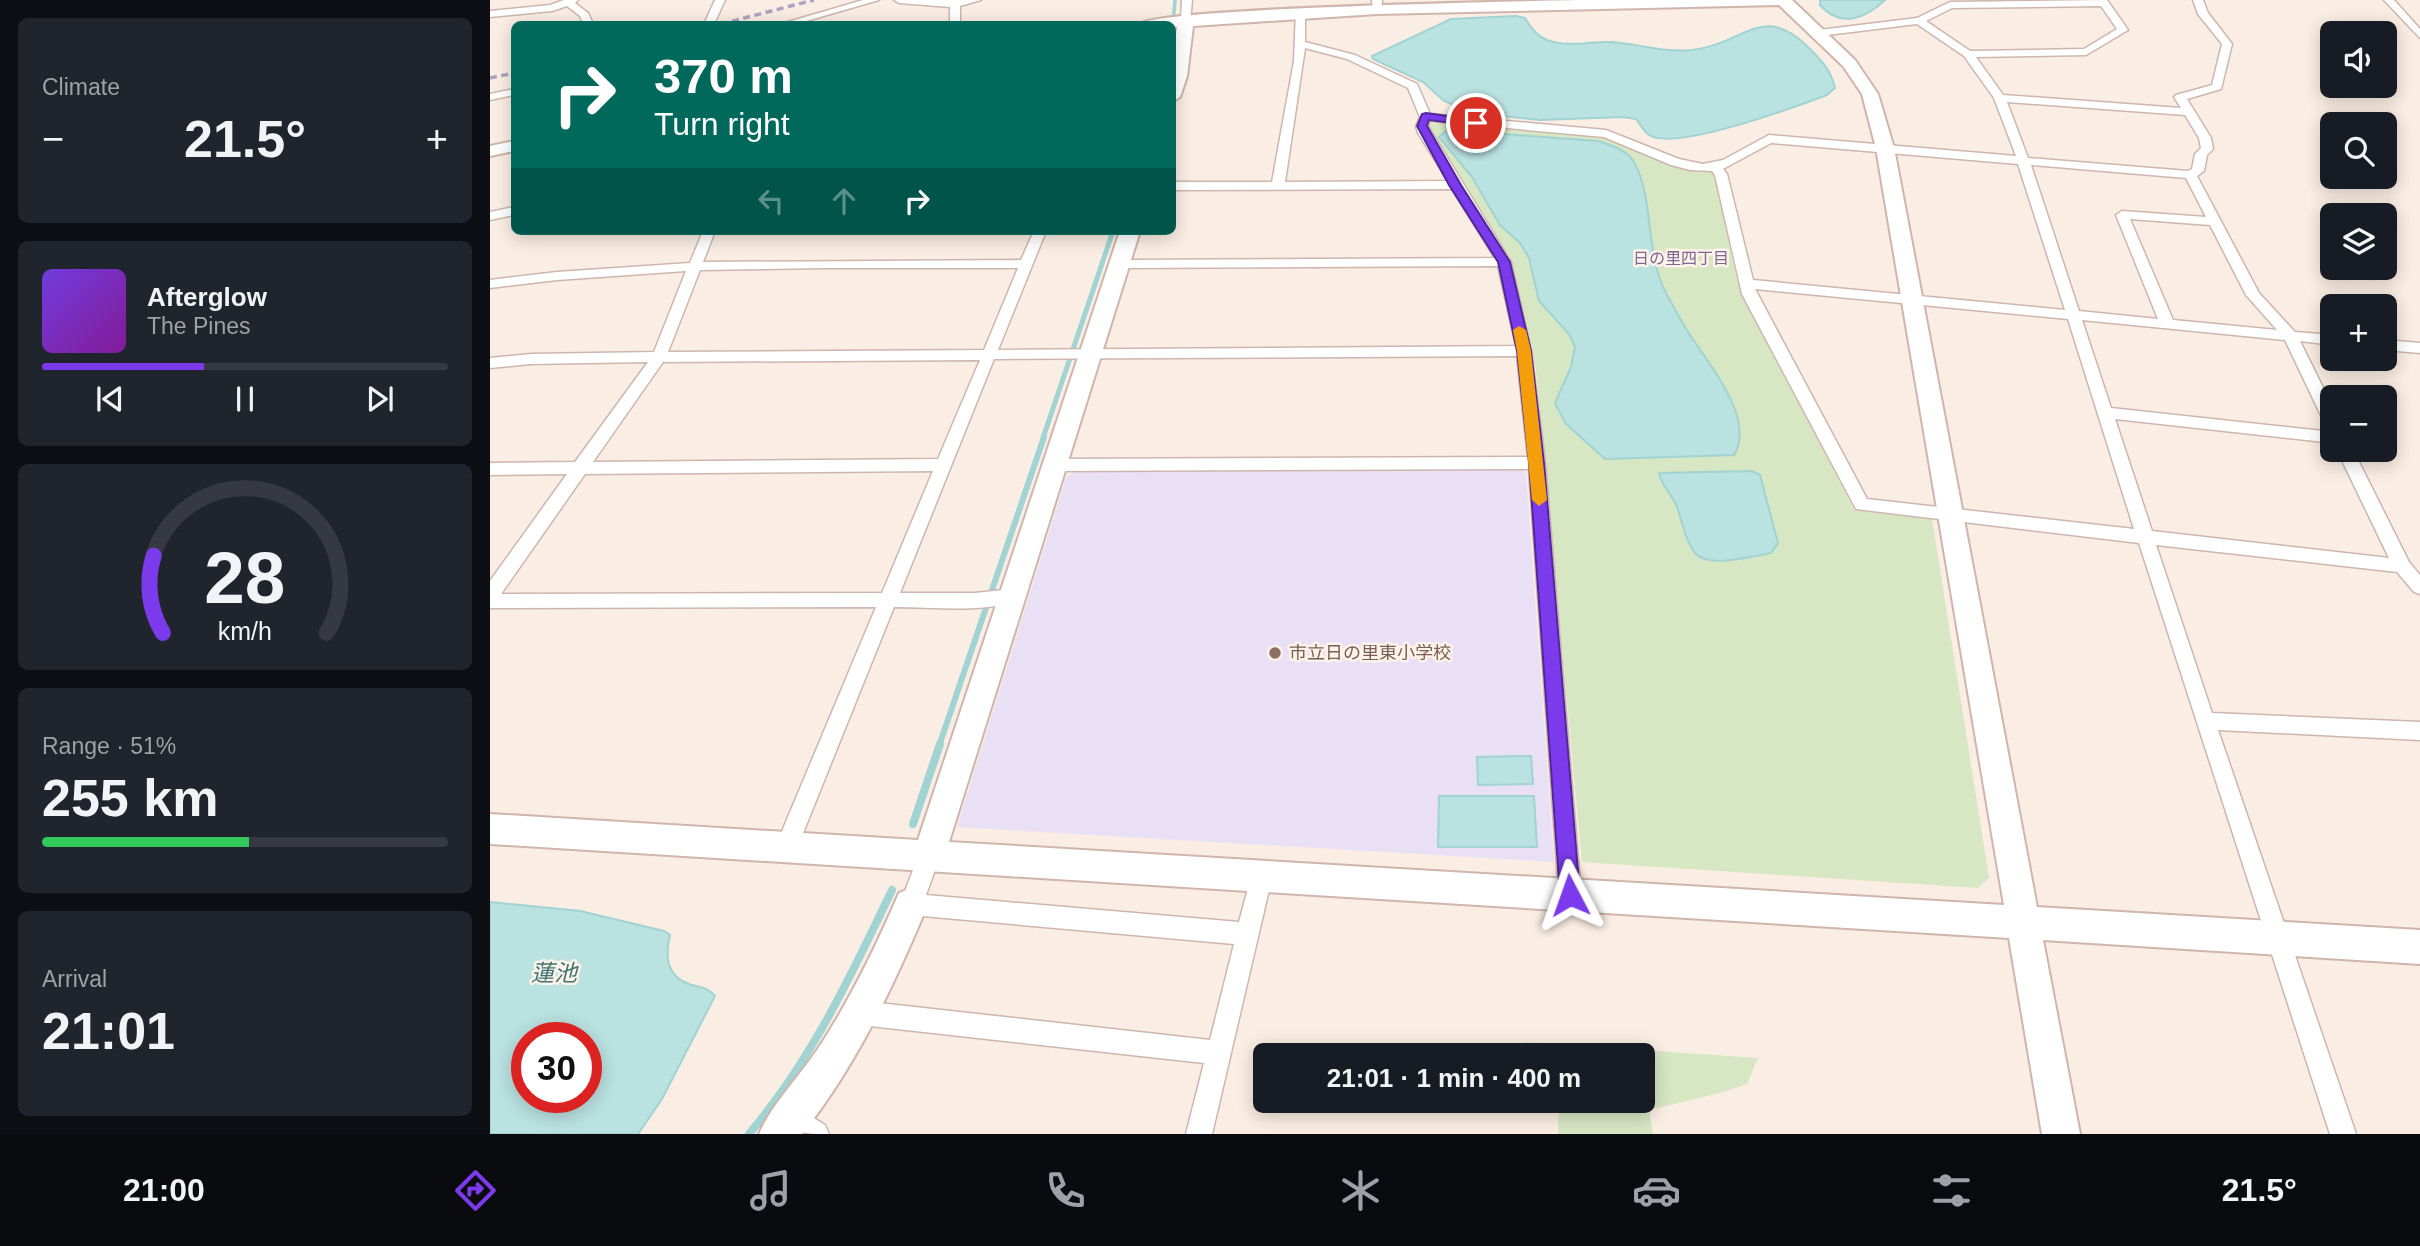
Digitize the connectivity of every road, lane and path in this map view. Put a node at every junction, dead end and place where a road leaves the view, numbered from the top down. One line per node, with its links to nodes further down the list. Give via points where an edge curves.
1 (720, 0): 17 (street)
2 (874, 0): 18 (street)
3 (899, 0): 12 (street)
4 (976, 0): 12 (street)
5 (1187, 0): 20 (street)
6 (1783, 0): 11 (street); 22 (street)
7 (2199, 0): 30 (street, via 2203,14 2227,44 2217,87 2180,97)
8 (2389, 0): 23 (street)
9 (572, 1): 15 (street, via 552,8); 16 (street)
10 (2103, 1): 21 (street, via 1950,5); 25 (street, via 2123,30 2086,52)
11 (1570, 2): 13 (street)
12 (955, 4): 19 (street)
13 (1377, 4): 14 (street)
14 (1300, 12): 20 (street); 24 (street)
15 (490, 14)
16 (587, 21)
17 (710, 21)
18 (797, 21)
19 (955, 21)
20 (1178, 21): 26 (street)
21 (1919, 21): 22 (street); 25 (street)
22 (1819, 33): 33 (street, via 1849,63 1870,94)
23 (2420, 35)
24 (1301, 44): 31 (street, via 1351,57 1413,86); 38 (street)
25 (1968, 54): 29 (street)
26 (1176, 77)
27 (511, 93): 28 (street)
28 (490, 97)
29 (2000, 98): 30 (street); 35 (street)
30 (2190, 113): 37 (street, via 2207,149 2201,154 2198,171)
31 (1426, 117): 36 (street, via 1606,134 1650,154); 39 (street, via 1424,133)
32 (511, 147): 34 (street)
33 (1885, 148): 35 (street); 36 (street, via 1769,139); 53 (street)
34 (490, 151)
35 (2023, 160): 37 (street); 54 (street)
36 (1715, 167): 52 (street, via 1721,174)
37 (2190, 174): 43 (street)
38 (1278, 185): 39 (street); 40 (street)
39 (1455, 185): 47 (street)
40 (1176, 186)
41 (511, 212): 42 (street)
42 (490, 216)
43 (2215, 222): 55 (street, via 2122,215); 56 (street, via 2253,295)
44 (707, 235): 50 (street)
45 (1039, 235): 48 (street)
46 (1129, 235): 49 (street)
47 (1504, 262): 49 (street); 60 (street)
48 (1027, 264): 50 (street); 61 (street)
49 (1119, 264): 62 (street)
50 (695, 265): 51 (street, via 559,274); 63 (street)
51 (490, 284)
52 (1747, 284): 53 (street); 74 (street, via 1862,505)
53 (1910, 300): 54 (street); 74 (street)
54 (2074, 316): 55 (street); 66 (street)
55 (2168, 324): 56 (street)
56 (2290, 335): 57 (street); 65 (street)
57 (2320, 338)
58 (2397, 346): 59 (street)
59 (2420, 348)
60 (1524, 351): 62 (street); 69 (street)
61 (989, 355): 62 (street); 63 (street); 70 (street)
62 (1088, 355): 71 (street)
63 (659, 357): 64 (street); 72 (street)
64 (490, 363)
65 (2320, 397)
66 (2105, 413): 67 (street); 75 (street)
67 (2320, 437)
68 (2351, 462): 76 (street)
69 (1536, 463): 71 (street); 88 (street)
70 (943, 465): 72 (street); 80 (street)
71 (1055, 465): 79 (street)
72 (581, 467): 73 (street); 78 (street)
73 (490, 469)
74 (1949, 513): 75 (street); 90 (street)
75 (2144, 535): 76 (street); 82 (street)
76 (2402, 566): 77 (street)
77 (2420, 587)
78 (490, 595)
79 (1012, 596): 80 (street); 86 (street)
80 (888, 598): 81 (street); 85 (street)
81 (490, 601)
82 (2205, 721): 83 (street); 92 (street)
83 (2420, 731)
84 (490, 829): 85 (street)
85 (786, 848): 86 (street)
86 (929, 856): 87 (street); 89 (street)
87 (1261, 877): 88 (street); 91 (street)
88 (1570, 895): 90 (street)
89 (911, 904): 91 (street); 94 (street)
90 (2023, 923): 92 (street); 98 (street)
91 (1248, 934): 95 (street)
92 (2277, 939): 93 (street); 99 (street)
93 (2420, 947)
94 (861, 1013): 95 (street); 96 (street)
95 (1219, 1053): 97 (street)
96 (796, 1128)
97 (1199, 1134)
98 (2061, 1134)
99 (2343, 1134)

